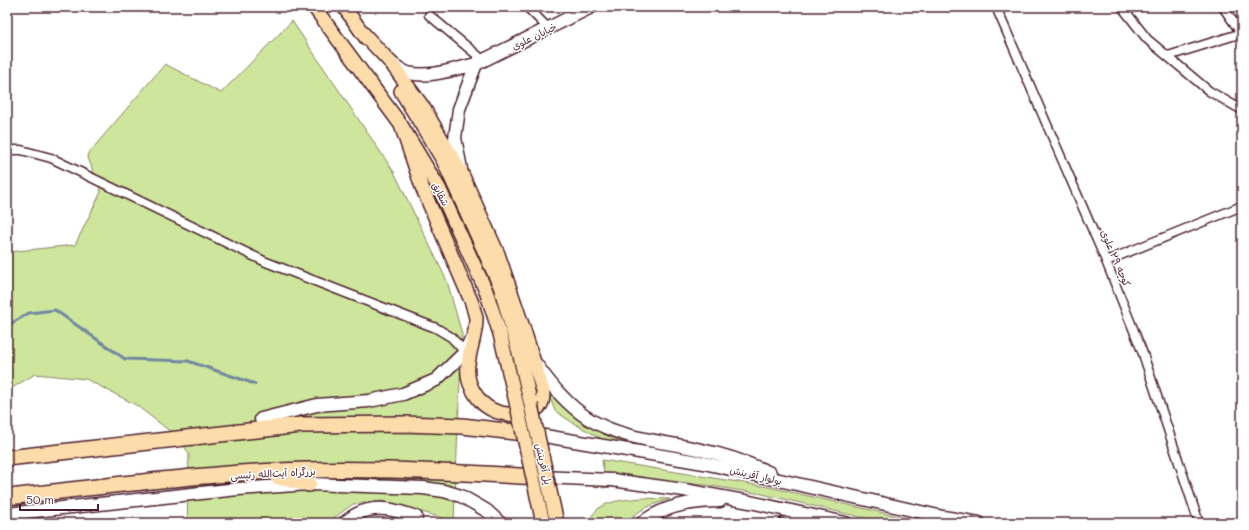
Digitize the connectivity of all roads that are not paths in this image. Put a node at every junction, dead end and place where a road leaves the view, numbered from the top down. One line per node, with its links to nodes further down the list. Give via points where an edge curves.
1 (314, 7): 16 (main road, شقایق)
2 (344, 7): 10 (main road, شقایق)
3 (527, 7): 9 (street)
4 (591, 7): 9 (main road, خیابان علوی)
5 (996, 7): 20 (street, کوچه ۲۹ علوی)
6 (1122, 7): 12 (street, via 1148,39)
7 (1222, 7): 11 (street)
8 (429, 15): 13 (street)
9 (549, 29): 13 (main road, خیابان علوی)
10 (361, 31): 14 (main road, شقایق); 24 (main road, شقایق, via 443,160 500,286)
11 (1242, 33): 12 (street)
12 (1168, 56): 15 (street, via 1209,91)
13 (479, 62): 14 (main road, خیابان علوی, via 428,74 407,72); 18 (main road, via 460,110 455,138)
14 (391, 63): 18 (main road, شقایق, via 423,107)
15 (1242, 110)
16 (401, 125): 21 (main road, شقایق, via 422,187 472,303 476,318); 25 (main road, شقایق, via 439,188 486,291 500,334)
17 (7, 150): 22 (street, via 21,150 51,158 266,262 436,328 451,336)
18 (461, 172): 23 (main road, شقایق, via 498,254)
19 (1242, 206): 20 (street)
20 (1106, 261): 47 (street, کوچه ۲۹ علوی, via 1142,351)
21 (474, 335): 22 (main road); 23 (main road, شقایق, via 468,368 470,384 486,407 499,413 528,413 538,408 543,391)
22 (465, 352): 26 (main road, via 436,380 403,394 370,401 317,405)
23 (533, 360): 33 (main road, via 569,404 603,426 647,440 719,454 751,464)
24 (531, 405): 42 (main road, پل آفرینش, bridge)
25 (517, 406): 41 (main road, پل آفرینش, bridge)
26 (261, 419): 27 (highway)
27 (222, 433): 28 (highway, via 301,425 404,424 462,426); 29 (highway)
28 (533, 434): 33 (main road, بولوار آفرینش, via 704,463)
29 (7, 458)
30 (258, 472): 31 (highway, بزرگراه آیت‌الله رئیسی, via 366,469); 32 (highway); 34 (highway, بزرگراه آیت‌الله رئیسی)
31 (540, 477): 35 (main road, via 612,480)
32 (309, 484): 36 (main road, via 238,489); 39 (main road, via 444,491 461,496 487,511)
33 (794, 484): 46 (main road, بولوار آفرینش)
34 (7, 497)
35 (750, 502): 38 (main road); 43 (main road, via 694,502 670,509)
36 (7, 514)
37 (416, 517): 40 (main road, via 395,510 377,508 358,513)
38 (828, 518): 44 (main road); 45 (main road)
39 (495, 521)
40 (344, 523)
41 (543, 523)
42 (558, 523)
43 (642, 523)
44 (785, 523)
45 (846, 523)
46 (979, 523)
47 (1199, 523)

